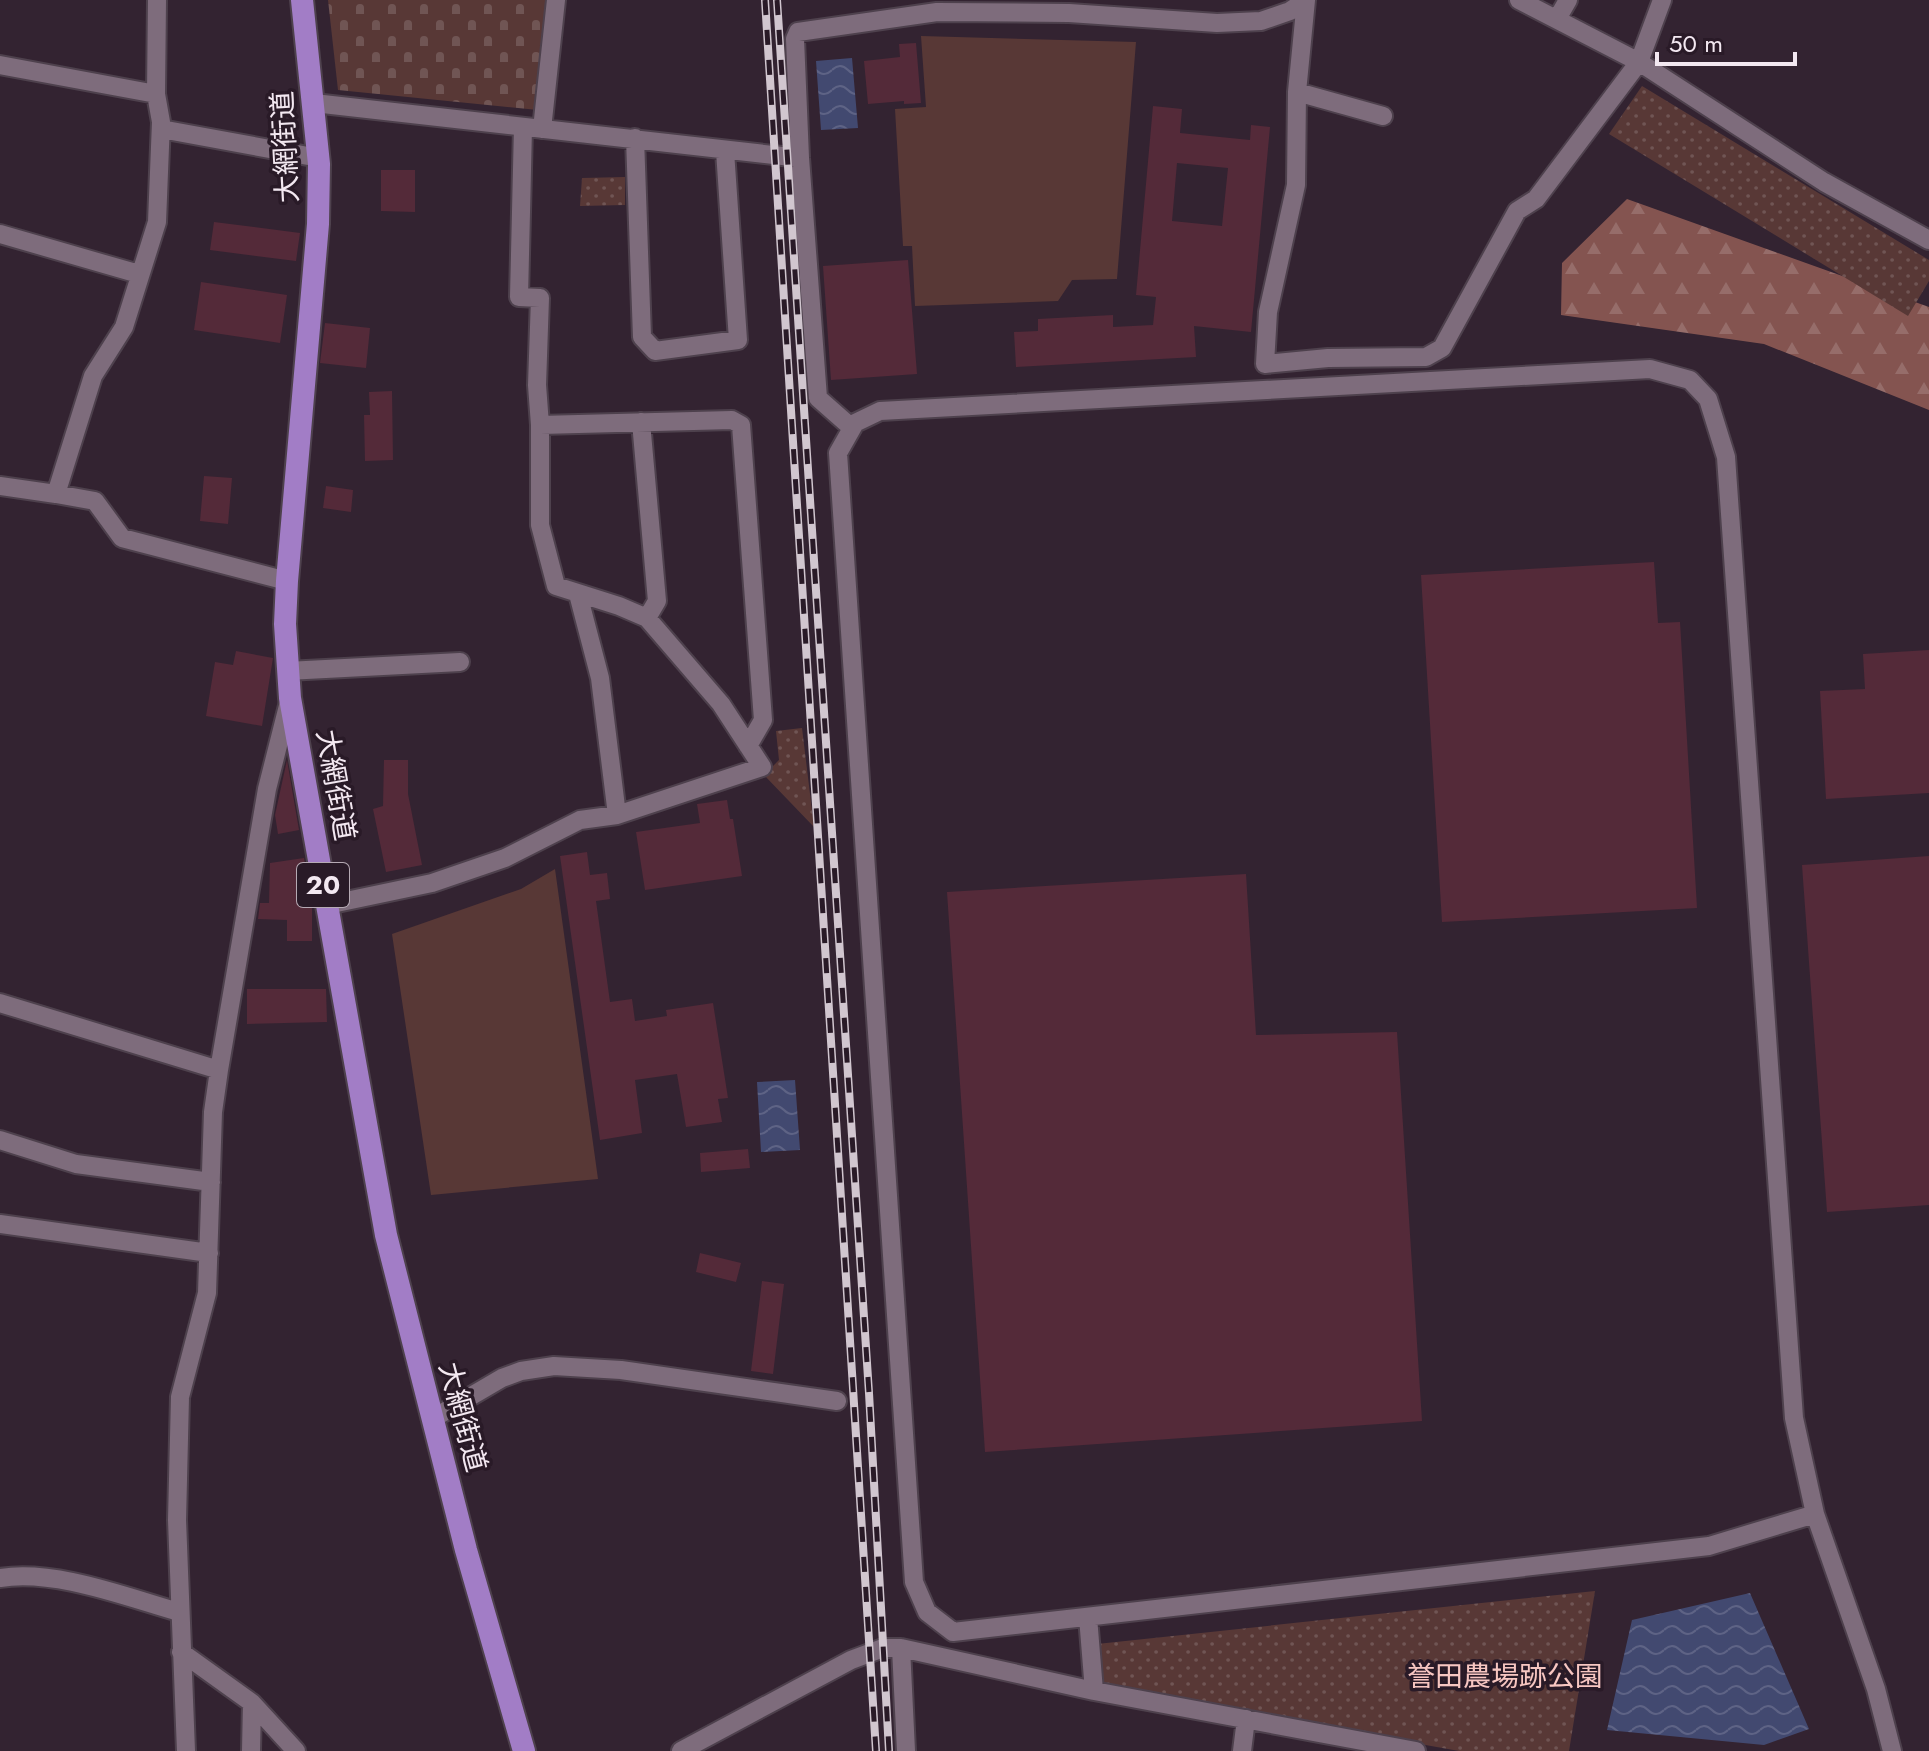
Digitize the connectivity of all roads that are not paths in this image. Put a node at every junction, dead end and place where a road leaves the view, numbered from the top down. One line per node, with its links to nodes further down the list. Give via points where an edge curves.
1 (157, 0): 12 (street)
2 (302, 0): 13 (main road, 大網街道 / 20)
3 (556, 0): 17 (street)
4 (1306, 0): 11 (street); 21 (street, via 1261,21 937,12 798,32)
5 (1519, 0): 8 (street)
6 (1568, 0): 8 (street)
7 (1662, 0): 9 (street)
8 (1557, 19): 9 (street)
9 (1639, 62): 11 (street, via 1536,199 1517,211 1442,348 1426,357 1265,364 1268,312 1296,185); 23 (street, via 1824,182)
10 (0, 65): 12 (street)
11 (1297, 92): 14 (street)
12 (156, 94): 16 (street)
13 (314, 103): 15 (street); 20 (main road, 大網街道 / 20)
14 (1383, 116)
15 (523, 127): 17 (street); 26 (street, via 519,297 540,298)
16 (161, 129): 20 (street); 24 (street, via 157,222)
17 (542, 129): 18 (street)
18 (635, 138): 19 (street); 19 (street, via 642,337 655,351 738,340)
19 (725, 151): 21 (street)
20 (319, 158): 30 (main road, 大網街道 / 20)
21 (800, 158): 27 (street, via 818,398)
22 (0, 234): 24 (street)
23 (1929, 240)
24 (139, 274): 29 (street, via 124,327 93,376)
25 (641, 422): 26 (street); 32 (street, via 657,601); 36 (street, via 732,420 741,425 763,720)
26 (540, 425): 31 (street, via 540,525 556,586)
27 (852, 428): 47 (street, via 880,411 1650,369 1690,380 1708,399 1726,457 1794,1418); 50 (street, via 838,453 914,1582 927,1612 953,1632)
28 (0, 486): 29 (street)
29 (56, 494): 30 (street, via 95,501 122,538)
30 (287, 581): 34 (main road, 大網街道 / 20)
31 (578, 594): 32 (street); 37 (street, via 600,678)
32 (647, 618): 36 (street, via 721,704)
33 (460, 662): 34 (street)
34 (287, 671): 35 (main road, 大網街道 / 20)
35 (290, 698): 38 (main road, 大網街道 / 20); 40 (street, via 267,789)
36 (748, 746): 37 (street, via 762,767)
37 (617, 815): 38 (street, via 580,820 505,858 432,883)
38 (327, 905): 46 (main road, 大網街道 / 20, via 386,1235)
39 (0, 1003): 40 (street)
40 (219, 1070): 42 (street)
41 (0, 1140): 42 (street, via 76,1164)
42 (211, 1182): 44 (street)
43 (0, 1224): 44 (street)
44 (209, 1253): 49 (street, via 207,1293 180,1397)
45 (837, 1401): 46 (street, via 621,1370 554,1366 502,1378)
46 (432, 1419): 59 (main road, 大網街道 / 20)
47 (1815, 1514): 50 (street, via 1709,1546); 64 (street)
48 (0, 1578): 49 (street, via 76,1584)
49 (179, 1612): 52 (street)
50 (1088, 1617): 53 (street)
51 (901, 1648): 53 (street); 60 (street, via 883,1648 851,1660); 61 (street)
52 (181, 1652): 54 (street); 56 (street)
53 (1094, 1691): 55 (street)
54 (252, 1703): 57 (street); 58 (street)
55 (1246, 1719): 62 (street); 63 (street)
56 (186, 1751)
57 (251, 1751)
58 (296, 1751)
59 (524, 1751)
60 (681, 1751)
61 (906, 1751)
62 (1242, 1751)
63 (1416, 1751)
64 (1892, 1751)

